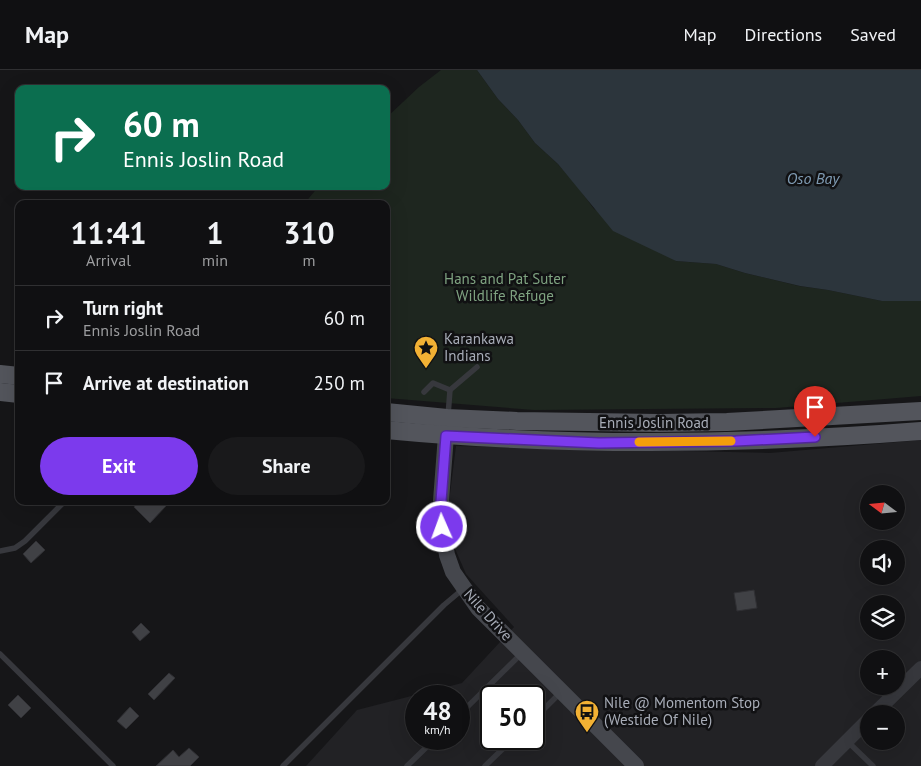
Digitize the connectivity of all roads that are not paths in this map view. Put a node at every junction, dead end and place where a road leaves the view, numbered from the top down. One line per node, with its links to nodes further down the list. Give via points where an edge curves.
1 (477, 367): 4 (lane)
2 (0, 374): 3 (main road)
3 (15, 376)
4 (450, 390): 6 (lane, via 433,383); 10 (lane)
5 (0, 392): 7 (main road)
6 (424, 392)
7 (15, 394)
8 (921, 410): 10 (main road, Ennis Joslin Road, via 727,422 566,423)
9 (390, 412): 10 (main road, Ennis Joslin Road)
10 (448, 418): 13 (main road, Nile Drive)
11 (390, 430): 13 (main road, Ennis Joslin Road)
12 (921, 431): 13 (main road, Ennis Joslin Road, via 736,441 599,443)
13 (446, 436): 16 (main road, Nile Drive, via 440,514 447,555)
14 (61, 505): 15 (lane, via 25,541 15,548)
15 (0, 551)
16 (463, 588): 17 (main road, Nile Drive, via 478,608); 29 (lane)
17 (523, 652): 20 (main road, Nile Drive); 21 (lane)
18 (0, 654): 28 (lane)
19 (921, 668): 22 (street)
20 (562, 691): 23 (lane); 32 (main road, Nile Drive)
21 (470, 705)
22 (883, 705)
23 (545, 707)
24 (860, 728): 25 (street)
25 (847, 741): 33 (street); 34 (lane)
26 (424, 750): 30 (lane)
27 (502, 750): 31 (lane)
28 (113, 766)
29 (283, 766)
30 (407, 766)
31 (485, 766)
32 (636, 766)
33 (822, 766)
34 (874, 766)

